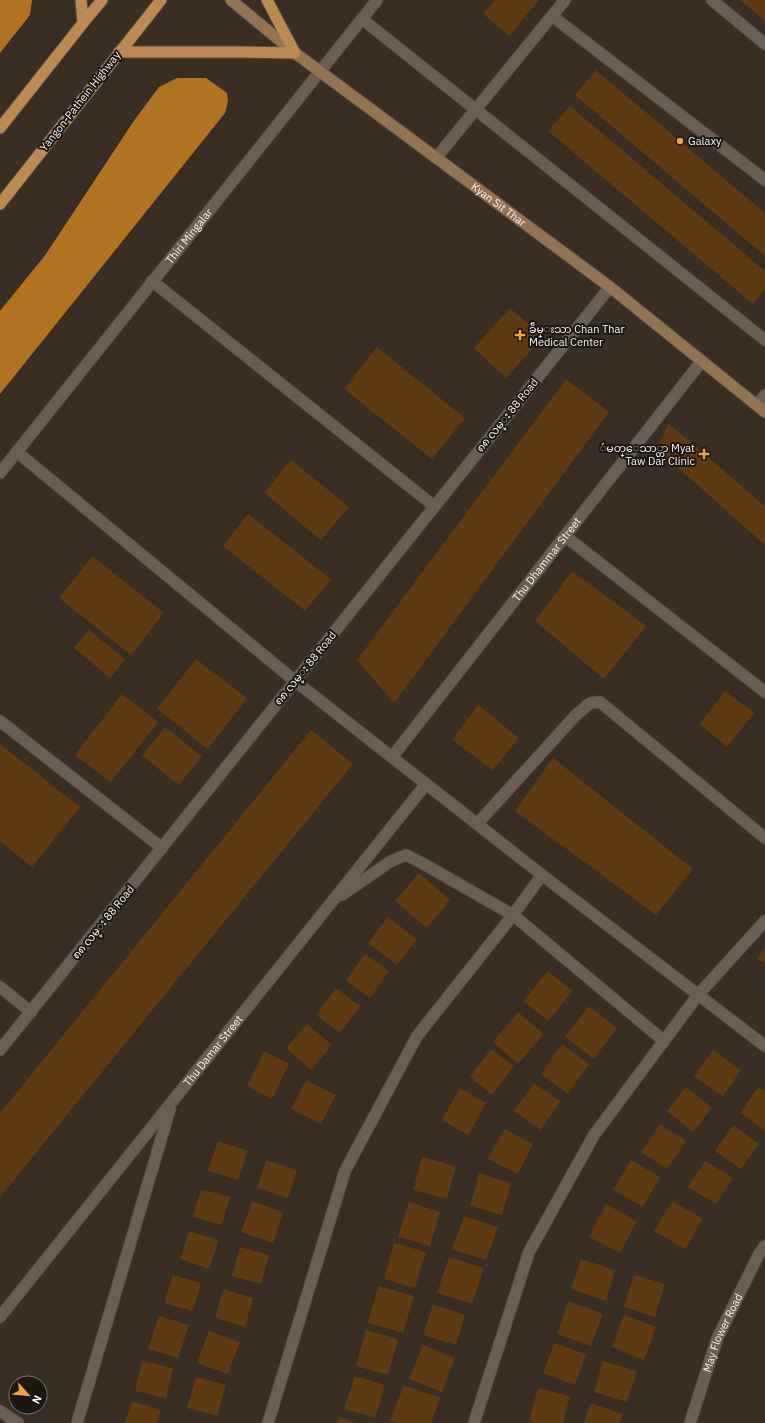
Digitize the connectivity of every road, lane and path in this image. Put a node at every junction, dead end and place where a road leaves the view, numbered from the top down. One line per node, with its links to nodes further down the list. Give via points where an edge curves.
1 (81, 0): 11 (main road)
2 (102, 0): 11 (main road)
3 (161, 0): 13 (main road, Yangon-Pathein Highway)
4 (231, 0): 14 (main road, Kyan Sit Thar)
5 (267, 0): 14 (main road)
6 (377, 0): 10 (street, Thiri Mingalar)
7 (565, 0): 9 (street)
8 (712, 0): 12 (street)
9 (552, 16): 16 (street); 19 (street)
10 (362, 19): 15 (street, Thiri Mingalar); 16 (street)
11 (83, 23): 17 (main road)
12 (765, 44)
13 (119, 52): 14 (main road); 20 (main road, Yangon-Pathein Highway)
14 (296, 53): 15 (main road, Kyan Sit Thar)
15 (320, 71): 18 (main road, Kyan Sit Thar); 21 (street, Thiri Mingalar)
16 (476, 110): 18 (street); 23 (street)
17 (0, 128)
18 (436, 158): 22 (main road, Kyan Sit Thar)
19 (765, 180)
20 (0, 204)
21 (152, 281): 27 (street, Thiri Mingalar); 29 (street)
22 (610, 287): 24 (main road, Kyan Sit Thar); 29 (street, ၈၈ လမ္း 88 Road)
23 (765, 340)
24 (701, 362): 26 (main road, Kyan Sit Thar); 30 (street, Thu Dhammar Street)
25 (765, 396): 26 (street)
26 (761, 408)
27 (16, 452): 28 (street, Thiri Mingalar); 31 (street)
28 (0, 473)
29 (434, 506): 31 (street, ၈၈ လမ္း 88 Road)
30 (565, 536): 32 (street); 34 (street, Thu Dhammar Street)
31 (295, 681): 34 (street); 38 (street, ၈၈ လမ္း 88 Road)
32 (765, 692)
33 (0, 721): 38 (street)
34 (392, 757): 35 (street)
35 (426, 784): 36 (street); 40 (street, Thu Damar Street)
36 (478, 823): 37 (street, via 576,715 590,703 600,702); 39 (street)
37 (765, 838)
38 (162, 848): 45 (street, ၈၈ လမ္း 88 Road)
39 (542, 875): 41 (street); 44 (street)
40 (331, 902): 41 (street, via 391,861 406,855); 50 (street, Thu Damar Street)
41 (513, 915): 47 (street); 56 (street, via 417,1036 345,1171)
42 (765, 921): 44 (street)
43 (0, 987): 45 (street)
44 (698, 995): 47 (street); 48 (street)
45 (31, 1012): 46 (street, ၈၈ လမ္း 88 Road)
46 (4, 1036): 49 (street, ၈၈ လမ္း 88 Road)
47 (664, 1041): 57 (street, via 594,1135 529,1252)
48 (765, 1046)
49 (0, 1050)
50 (172, 1102): 52 (street, Thu Damar Street); 55 (street)
51 (765, 1246): 58 (street, May Flower Road, via 717,1339)
52 (0, 1317)
53 (0, 1411): 54 (street)
54 (18, 1423)
55 (77, 1423)
56 (268, 1423)
57 (474, 1423)
58 (690, 1423)

